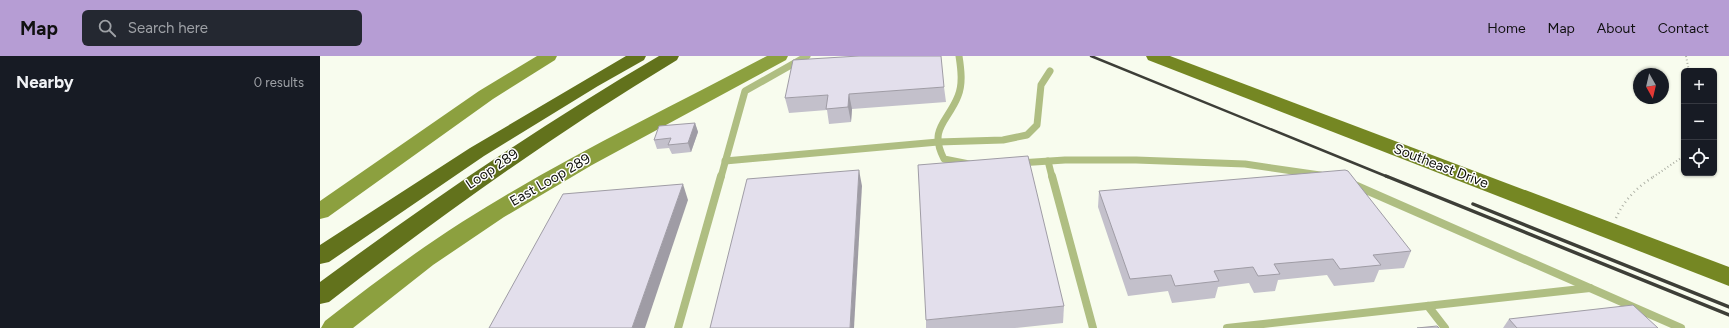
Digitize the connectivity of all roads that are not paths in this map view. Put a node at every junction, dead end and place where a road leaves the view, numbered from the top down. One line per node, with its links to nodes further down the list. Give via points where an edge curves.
1 (549, 56): 16 (main road, via 486,95)
2 (638, 56): 17 (highway, Loop 289, via 477,152)
3 (671, 56): 20 (highway, Loop 289, via 493,168)
4 (780, 56): 22 (main road, East Loop 289, via 635,132 518,198 398,278)
5 (807, 56): 10 (lane, via 745,91)
6 (959, 56): 9 (lane, via 962,73 959,96 938,130)
7 (1154, 56): 18 (main road, Southeast Drive)
8 (1050, 72): 9 (lane, via 1041,85 1036,125 1027,135 1003,140)
9 (938, 142): 10 (lane); 13 (lane, via 938,150 944,158)
10 (725, 161): 23 (lane)
11 (1048, 161): 12 (lane); 14 (lane, via 1136,160 1245,164); 24 (lane)
12 (1008, 164)
13 (977, 166)
14 (1330, 177)
15 (1342, 181): 19 (lane, via 1362,187)
16 (320, 212)
17 (320, 256)
18 (1729, 277)
19 (1591, 288): 21 (lane); 27 (lane)
20 (320, 294)
21 (1428, 306): 25 (lane); 26 (lane)
22 (335, 328)
23 (678, 328)
24 (1094, 328)
25 (1227, 328)
26 (1445, 328)
27 (1681, 328)

